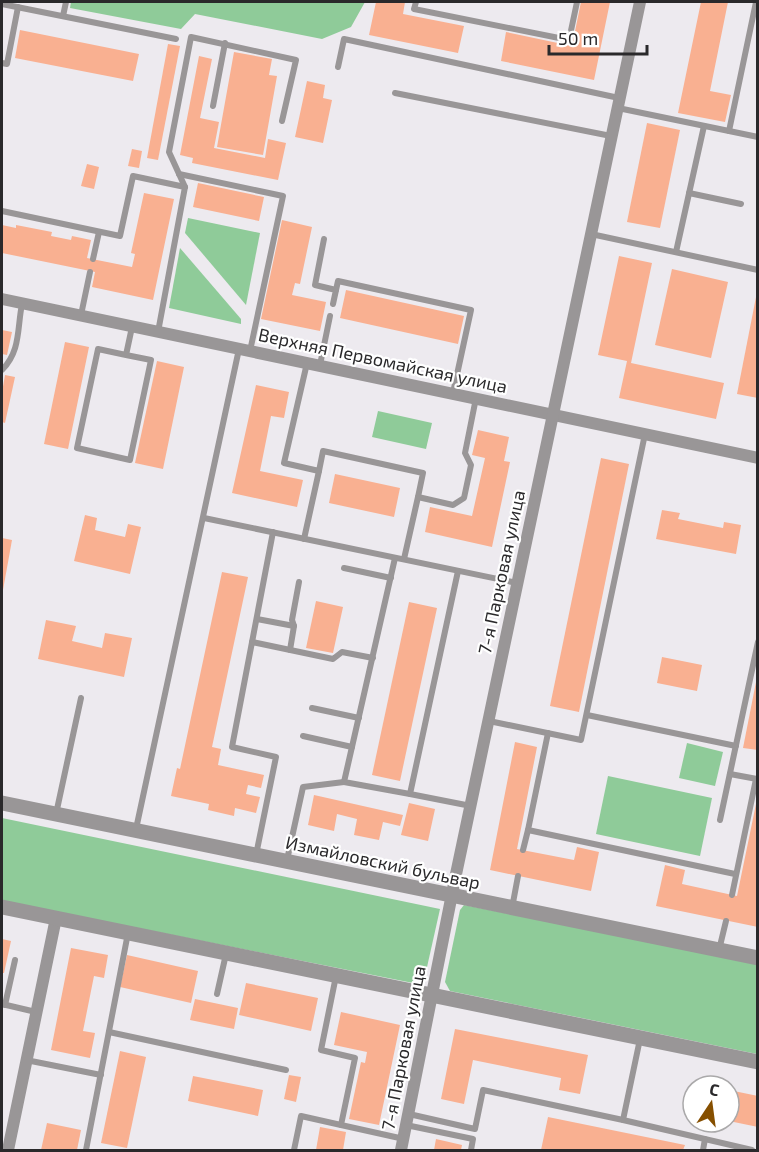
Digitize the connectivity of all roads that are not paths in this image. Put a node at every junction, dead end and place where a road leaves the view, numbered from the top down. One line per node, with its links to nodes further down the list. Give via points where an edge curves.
1 (66, 2): 8 (lane)
2 (416, 2): 3 (lane, via 414,9 569,40)
3 (577, 2)
4 (640, 2): 14 (street, 7-я Парковая улица)
5 (756, 2): 18 (lane)
6 (2, 4): 7 (lane)
7 (18, 7): 8 (lane); 11 (lane, via 7,64)
8 (63, 16): 9 (lane)
9 (176, 39)
10 (225, 43): 15 (lane); 16 (lane, via 296,60); 21 (lane, via 191,37 169,152)
11 (2, 63)
12 (338, 67): 14 (lane, via 344,39)
13 (395, 93): 19 (lane)
14 (618, 103): 17 (lane); 19 (street, 7-я Парковая улица)
15 (213, 106)
16 (282, 121)
17 (704, 126): 18 (lane); 23 (lane)
18 (729, 131): 20 (lane)
19 (611, 136): 27 (street, 7-я Парковая улица)
20 (758, 137)
21 (179, 174): 22 (lane); 41 (lane, via 283,196)
22 (185, 187): 26 (lane, via 133,176 120,237); 40 (lane)
23 (689, 193): 24 (lane); 29 (lane)
24 (741, 204)
25 (2, 211): 26 (lane)
26 (99, 232): 30 (lane)
27 (591, 234): 29 (lane); 49 (street, 7-я Парковая улица)
28 (324, 239): 33 (lane, via 315,285)
29 (676, 252): 31 (lane)
30 (93, 259)
31 (758, 270)
32 (90, 272): 37 (lane)
33 (336, 290): 36 (lane); 47 (lane, via 338,281 471,310)
34 (2, 299): 35 (street, Верхняя Первомайская улица)
35 (22, 303): 37 (street, Верхняя Первомайская улица); 44 (lane, via 15,352)
36 (333, 304)
37 (81, 315): 39 (street, Верхняя Первомайская улица)
38 (330, 316): 45 (lane)
39 (132, 326): 40 (street, Верхняя Первомайская улица); 42 (lane)
40 (158, 332): 41 (street, Верхняя Первомайская улица)
41 (245, 350): 45 (street, Верхняя Первомайская улица); 54 (lane)
42 (126, 355): 42 (lane, via 151,360 130,463 77,448 98,349)
43 (2, 361): 44 (lane)
44 (9, 362): 46 (lane)
45 (314, 364): 47 (street, Верхняя Первомайская улица); 52 (lane, via 284,463)
46 (2, 370)
47 (453, 393): 48 (street, Верхняя Первомайская улица)
48 (476, 398): 49 (street, Верхняя Первомайская улица); 53 (lane, via 465,453 471,465 464,498 453,505)
49 (552, 414): 50 (street, Верхняя Первомайская улица); 63 (street, 7-я Парковая улица)
50 (645, 434): 51 (street, Верхняя Первомайская улица); 72 (lane)
51 (758, 458)
52 (318, 471): 53 (lane, via 323,451 423,473); 56 (lane)
53 (418, 497): 58 (lane)
54 (204, 518): 55 (lane); 87 (lane)
55 (273, 532): 56 (lane); 64 (lane)
56 (304, 538): 57 (lane)
57 (395, 558): 58 (lane); 61 (lane)
58 (404, 560): 60 (lane)
59 (344, 568): 61 (lane)
60 (458, 571): 63 (lane); 82 (lane)
61 (391, 578): 69 (lane)
62 (299, 582): 65 (lane)
63 (517, 583): 74 (street, 7-я Парковая улица)
64 (257, 619): 65 (lane); 66 (lane)
65 (294, 626): 68 (lane)
66 (252, 642): 68 (lane); 90 (lane, via 232,747 276,757)
67 (758, 642): 77 (lane)
68 (290, 650): 69 (lane, via 333,660 342,652)
69 (373, 658): 73 (lane)
70 (81, 699): 85 (lane)
71 (312, 708): 73 (lane)
72 (587, 715): 75 (lane, via 581,740); 77 (lane)
73 (359, 718): 78 (lane)
74 (489, 721): 75 (lane); 84 (street, 7-я Парковая улица)
75 (548, 733): 88 (lane)
76 (303, 736): 78 (lane)
77 (736, 746): 79 (lane)
78 (352, 747): 81 (lane)
79 (730, 774): 80 (lane); 86 (lane)
80 (757, 779): 92 (lane)
81 (344, 782): 82 (lane); 91 (lane, via 303,787)
82 (410, 794): 84 (lane)
83 (2, 803): 85 (street, Измайловский бульвар)
84 (471, 806): 95 (street, 7-я Парковая улица)
85 (56, 814): 87 (street, Измайловский бульвар)
86 (720, 820)
87 (136, 830): 90 (street, Измайловский бульвар)
88 (528, 830): 89 (lane); 92 (lane)
89 (524, 850)
90 (256, 855): 91 (street, Измайловский бульвар)
91 (286, 862): 95 (street, Измайловский бульвар)
92 (735, 874): 94 (lane)
93 (518, 876): 97 (lane)
94 (732, 895)
95 (452, 896): 97 (street, Измайловский бульвар); 107 (street, 7-я Парковая улица)
96 (2, 907): 98 (street)
97 (512, 908): 101 (street, Измайловский бульвар)
98 (56, 918): 100 (street); 109 (street)
99 (726, 921): 101 (lane)
100 (128, 933): 102 (street); 110 (lane)
101 (719, 950): 103 (street, Измайловский бульвар)
102 (226, 953): 105 (street); 106 (lane)
103 (758, 958)
104 (15, 960): 108 (lane)
105 (336, 976): 107 (street); 118 (lane, via 321,1050 355,1058)
106 (217, 994)
107 (432, 996): 111 (street); 116 (street, 7-я Парковая улица)
108 (3, 1005): 109 (lane)
109 (36, 1012): 112 (street)
110 (109, 1032): 114 (lane); 115 (lane)
111 (641, 1038): 113 (street); 117 (lane)
112 (26, 1060): 115 (lane); 121 (street)
113 (758, 1062)
114 (286, 1070)
115 (100, 1075): 122 (lane)
116 (408, 1119): 117 (lane, via 475,1129 483,1090); 120 (street, 7-я Парковая улица); 124 (lane, via 473,1139)
117 (624, 1120): 119 (lane)
118 (341, 1125): 120 (lane); 123 (lane, via 301,1116)
119 (705, 1139): 125 (lane); 126 (lane)
120 (403, 1145)
121 (8, 1150)
122 (86, 1150)
123 (294, 1150)
124 (471, 1150)
125 (703, 1150)
126 (752, 1150)

